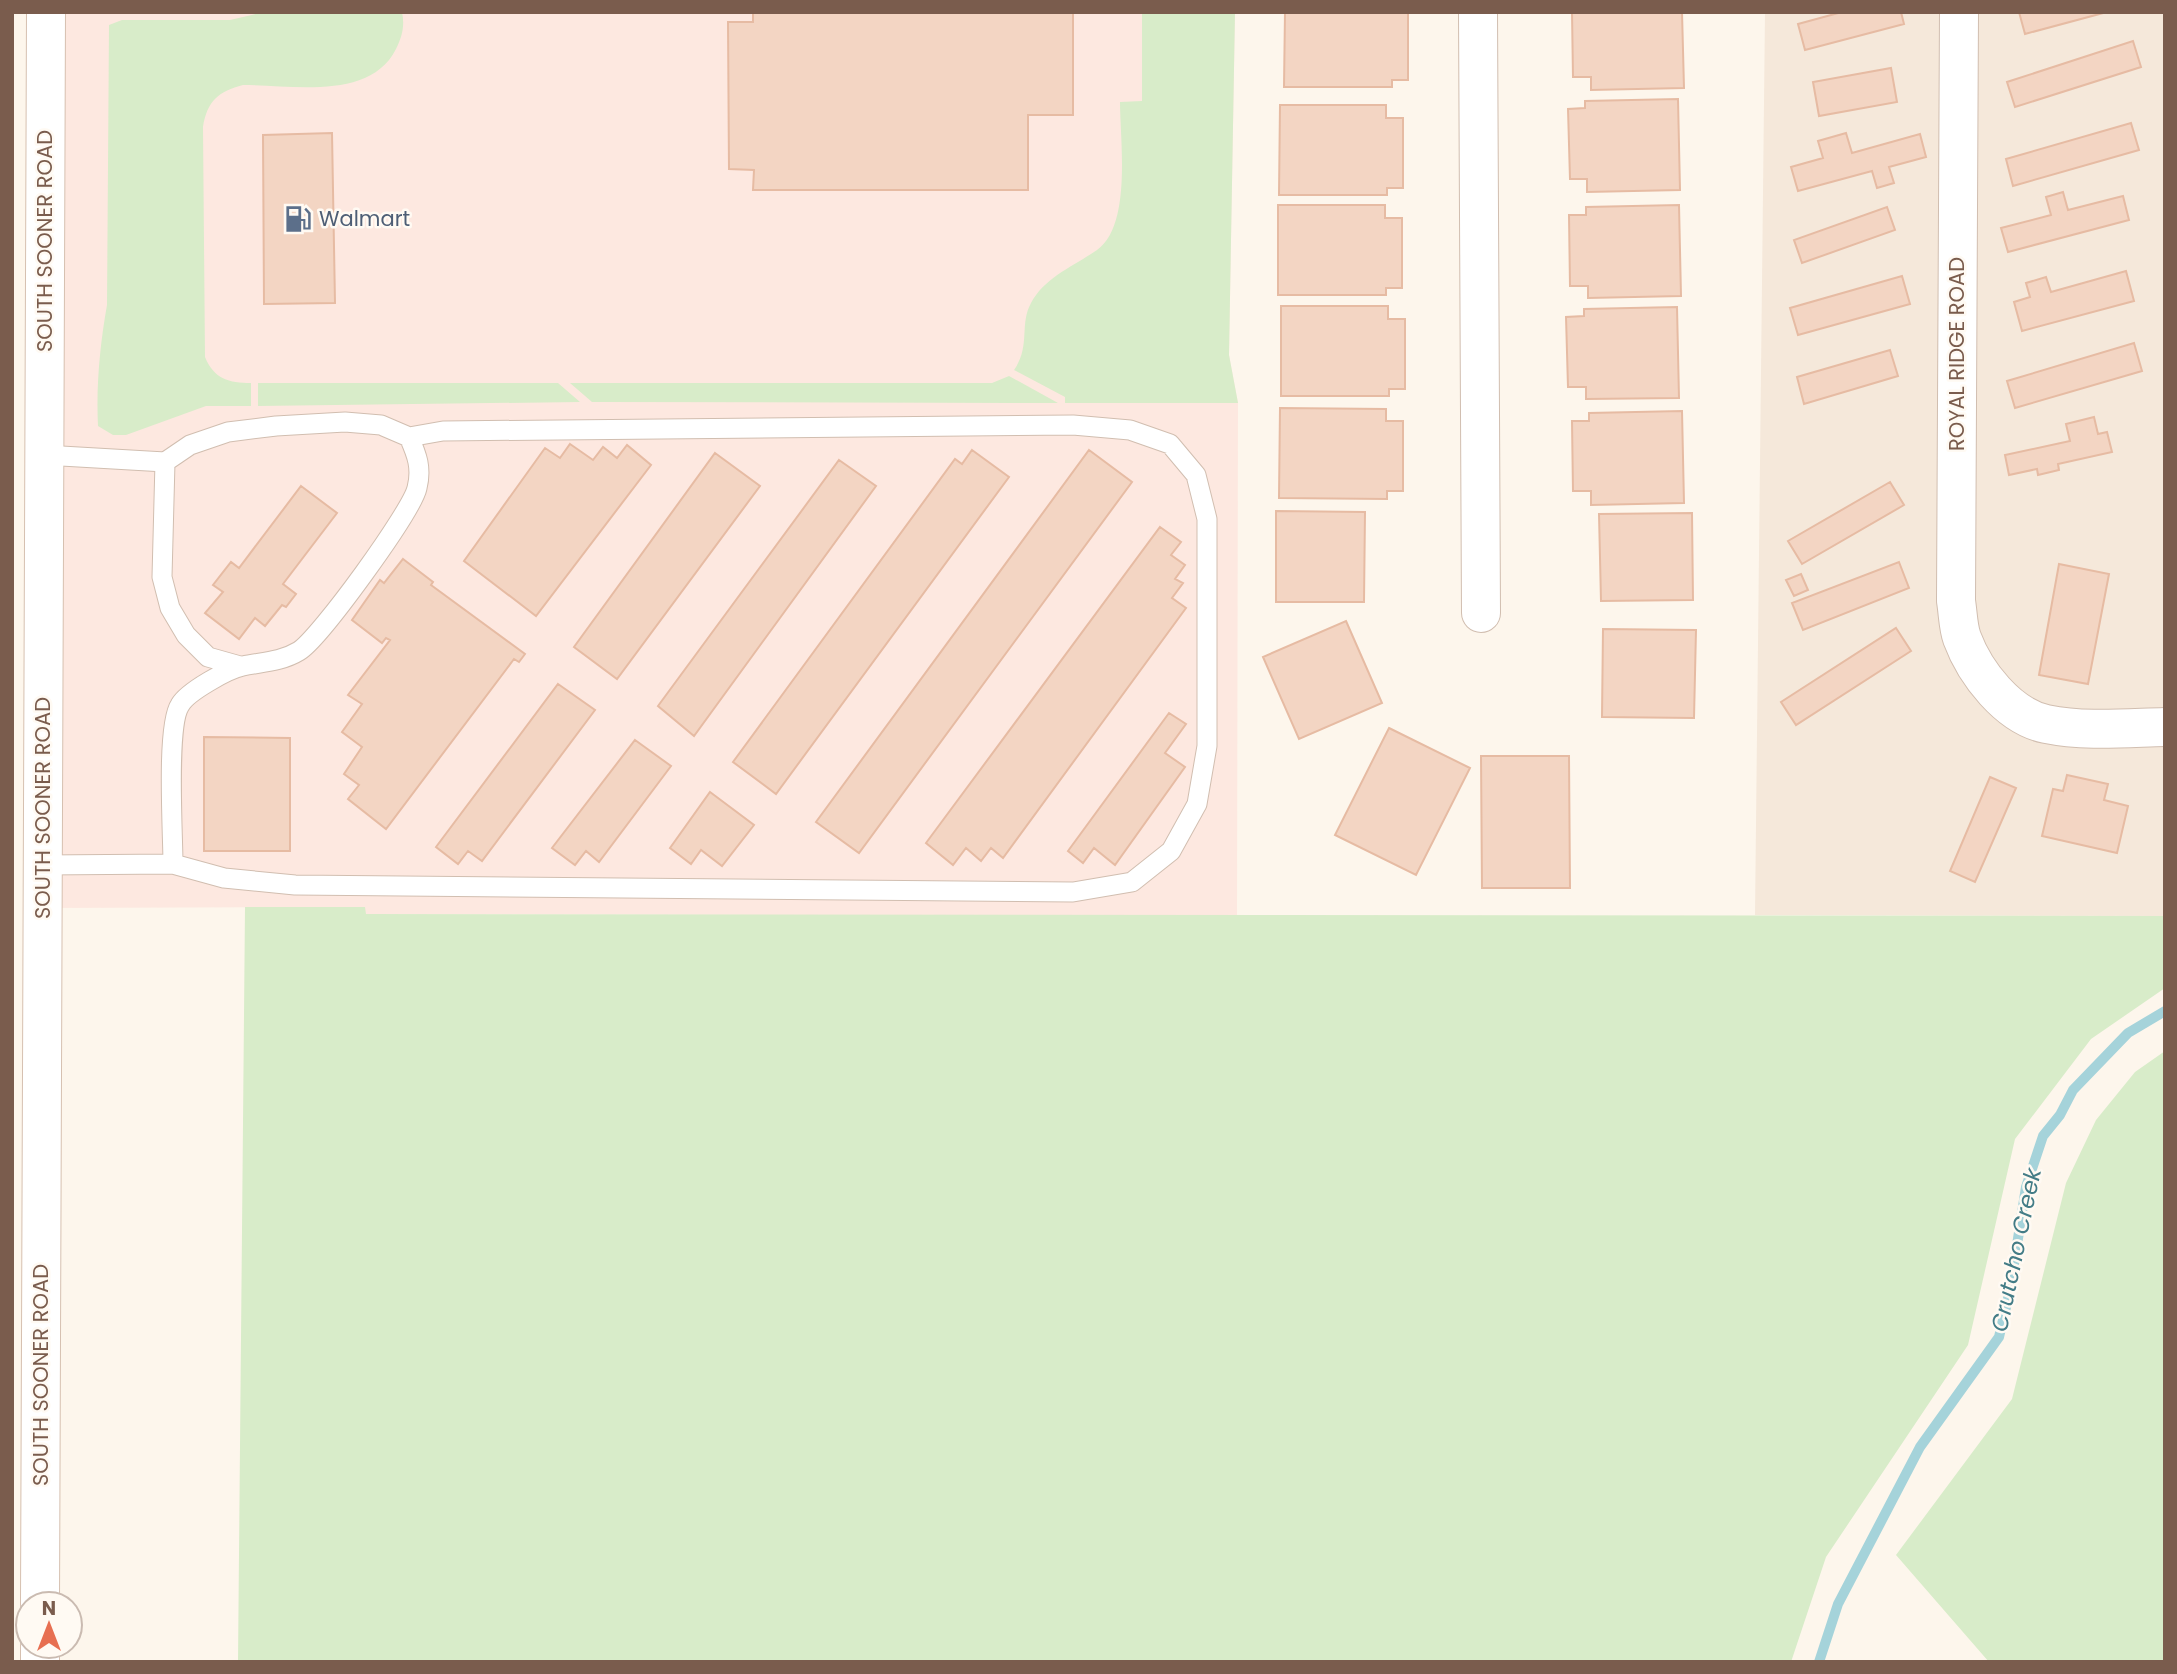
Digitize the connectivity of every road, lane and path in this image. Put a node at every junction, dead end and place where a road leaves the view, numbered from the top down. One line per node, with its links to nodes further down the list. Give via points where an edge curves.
1 (46, 12): 5 (main road, SOUTH SOONER ROAD)
2 (1478, 12): 7 (main road)
3 (1959, 12): 9 (main road, ROYAL RIDGE ROAD, via 1956,601 1961,636 1991,687 2015,710 2043,723 2081,728)
4 (409, 437): 6 (lane, via 382,425 276,426 228,432 190,445); 8 (lane, via 420,462 417,490 318,633 299,651 272,662); 11 (lane, via 443,430 1073,425 1130,430 1170,444 1196,475 1207,519 1207,746 1197,804 1171,852 1132,882 1073,892 295,885 224,878)
5 (44, 455): 6 (lane); 10 (main road, SOUTH SOONER ROAD)
6 (165, 462): 8 (lane, via 162,577 170,608 186,635 208,657)
7 (1481, 613)
8 (240, 666): 11 (lane, via 197,689 179,705 174,727)
9 (2165, 727)
10 (43, 864): 11 (lane); 12 (main road, SOUTH SOONER ROAD)
11 (173, 864)
12 (40, 1590)

